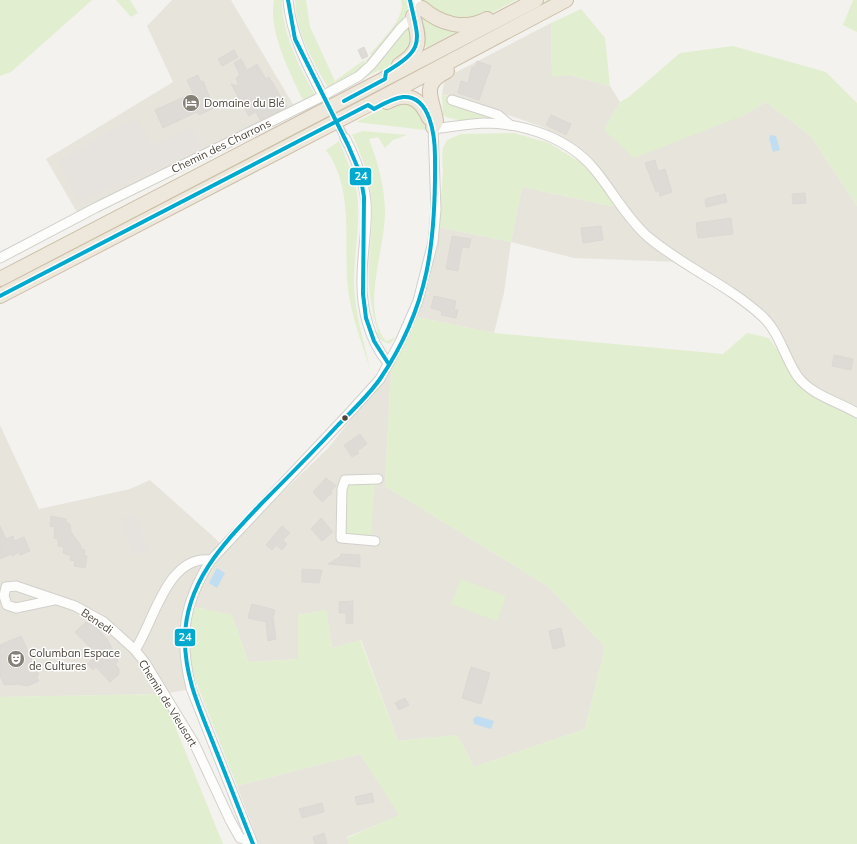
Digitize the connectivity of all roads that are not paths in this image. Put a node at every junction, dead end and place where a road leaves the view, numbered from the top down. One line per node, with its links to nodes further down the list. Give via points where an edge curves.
1 (288, 0): 9 (street, via 295,39)
2 (410, 0): 5 (street)
3 (536, 0): 6 (highway)
4 (566, 0): 7 (highway)
5 (417, 8): 6 (highway, via 432,17 457,25 483,21 510,7); 8 (highway, via 417,47 407,60 386,72); 15 (street, Chemin des Charrons, via 359,76)
6 (518, 10): 8 (highway)
7 (470, 51): 11 (highway); 13 (highway, via 469,59 434,79 431,85 429,98 436,121)
8 (385, 79): 16 (highway)
9 (321, 92)
10 (452, 100): 12 (street, via 498,115)
11 (368, 106): 13 (highway, via 374,109 400,97 413,98 424,107); 17 (highway)
12 (510, 125): 13 (street, via 484,123); 19 (street, via 521,126 553,138 586,160 629,218 648,236 764,318 798,377 807,387)
13 (433, 128): 18 (street, Chemin de Vieusart, via 436,210 433,242 418,301)
14 (345, 138): 18 (street, via 360,173 366,202 363,303 373,342)
15 (0, 258)
16 (0, 279)
17 (0, 296)
18 (388, 363): 22 (street, Chemin de Vieusart, via 380,379)
19 (857, 413)
20 (378, 479): 21 (street, via 344,480 342,489 341,538)
21 (374, 541)
22 (212, 560): 24 (street, Chemin de Vieusart, via 201,558 192,561 174,578 160,596 142,641); 25 (street, Chemin de Vieusart, via 196,585 189,605 184,625 185,663 191,688)
23 (54, 600): 23 (street, Benedi, via 32,590 12,586 6,587 4,591 7,605 16,608); 24 (street, Benedi, via 75,606 104,622)
24 (135, 650): 25 (street, Chemin de Vieusart, via 194,743 240,838)
25 (253, 843)

